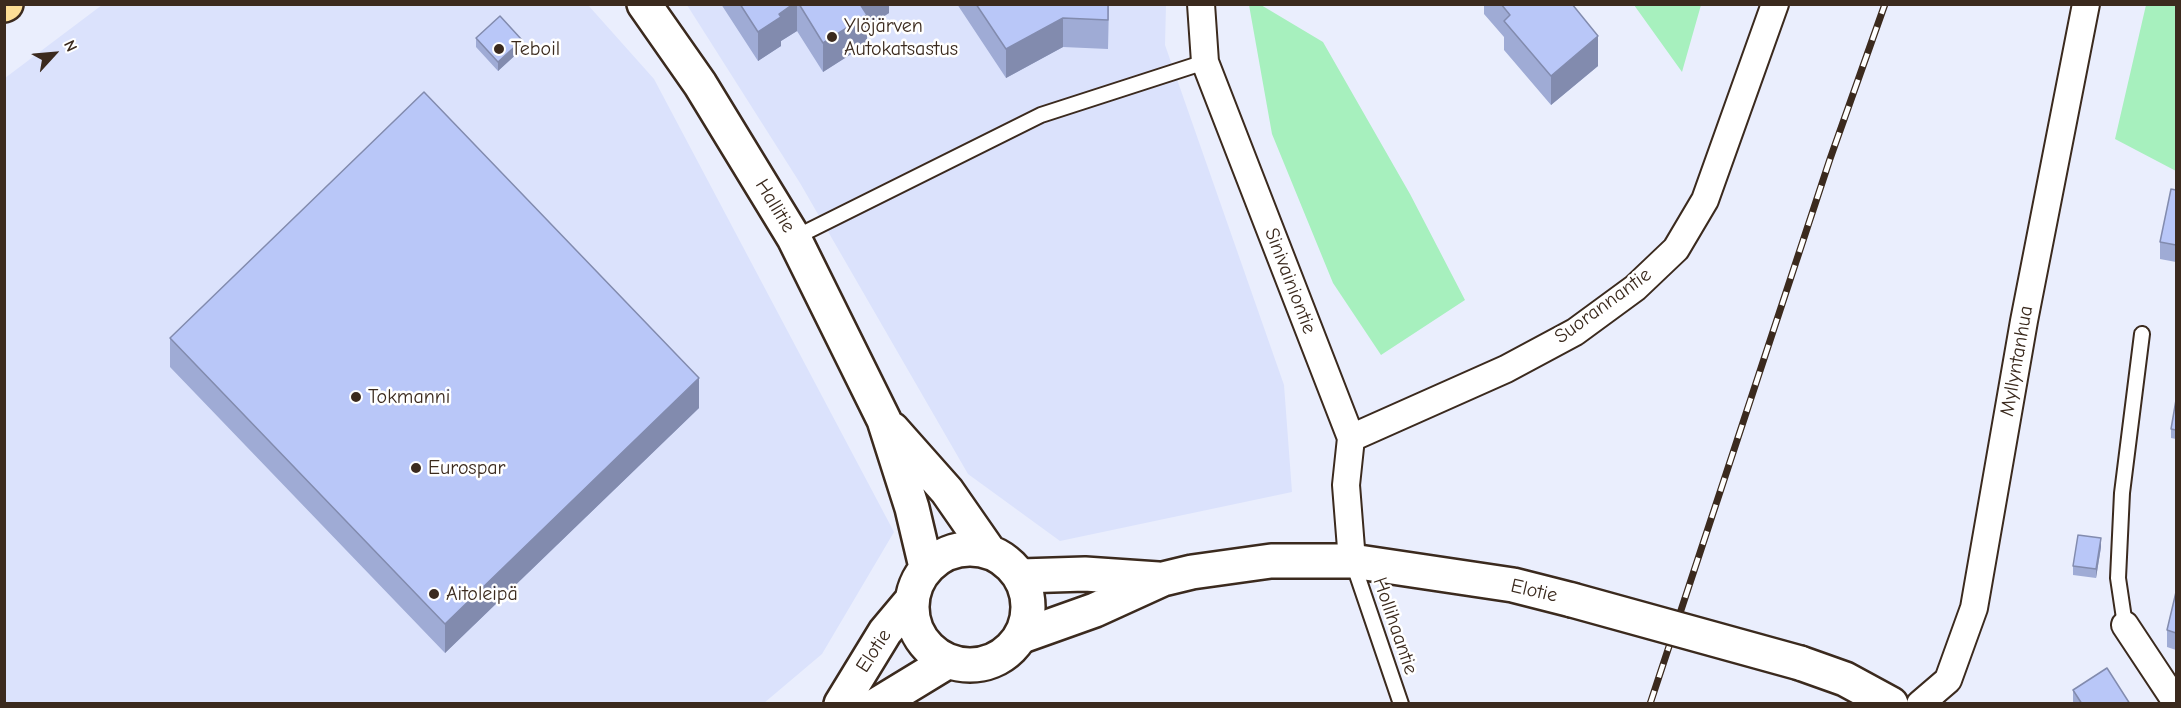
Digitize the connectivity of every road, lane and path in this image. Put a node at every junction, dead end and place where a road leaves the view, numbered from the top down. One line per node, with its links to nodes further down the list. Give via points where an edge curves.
1 (644, 4): 6 (main road, Hallitie, via 700,84)
2 (1201, 4): 5 (street, Sinivainiontie)
3 (1775, 4): 9 (street, Suorannantie, via 1706,200 1676,249 1635,288 1575,332 1506,369)
4 (2086, 4): 24 (street, Myllyntanhua, via 2024,321 1974,608 1948,680)
5 (1205, 63): 6 (lane, via 1041,115); 9 (street, Sinivainiontie)
6 (794, 238): 8 (main road, Hallitie)
7 (2142, 334): 16 (lane, via 2122,493 2118,578)
8 (885, 420): 10 (main road, Hallitie, via 947,491); 12 (main road, Hallitie)
9 (1351, 438): 11 (street, Sinivainiontie, via 1346,485)
10 (988, 550): 12 (main road, via 965,548 944,554); 13 (main road)
11 (1352, 561): 14 (main road, Elotie, via 1271,561); 22 (lane, Hollihaantie); 23 (main road, Elotie, bridge, via 1513,585 1572,600 1800,663 1845,679)
12 (926, 567): 15 (main road)
13 (1021, 576): 14 (main road, Elotie, via 1085,574); 17 (main road, via 1029,606)
14 (1163, 579): 17 (main road, Elotie, via 1095,610)
15 (911, 601): 18 (main road, via 919,638); 20 (main road, Elotie, via 885,632)
16 (2125, 625): 19 (street)
17 (1022, 636): 18 (main road, via 998,660 964,666)
18 (947, 662): 21 (main road, Elotie)
19 (2176, 702)
20 (841, 704)
21 (878, 704)
22 (1401, 704)
23 (1891, 704)
24 (1920, 704)

